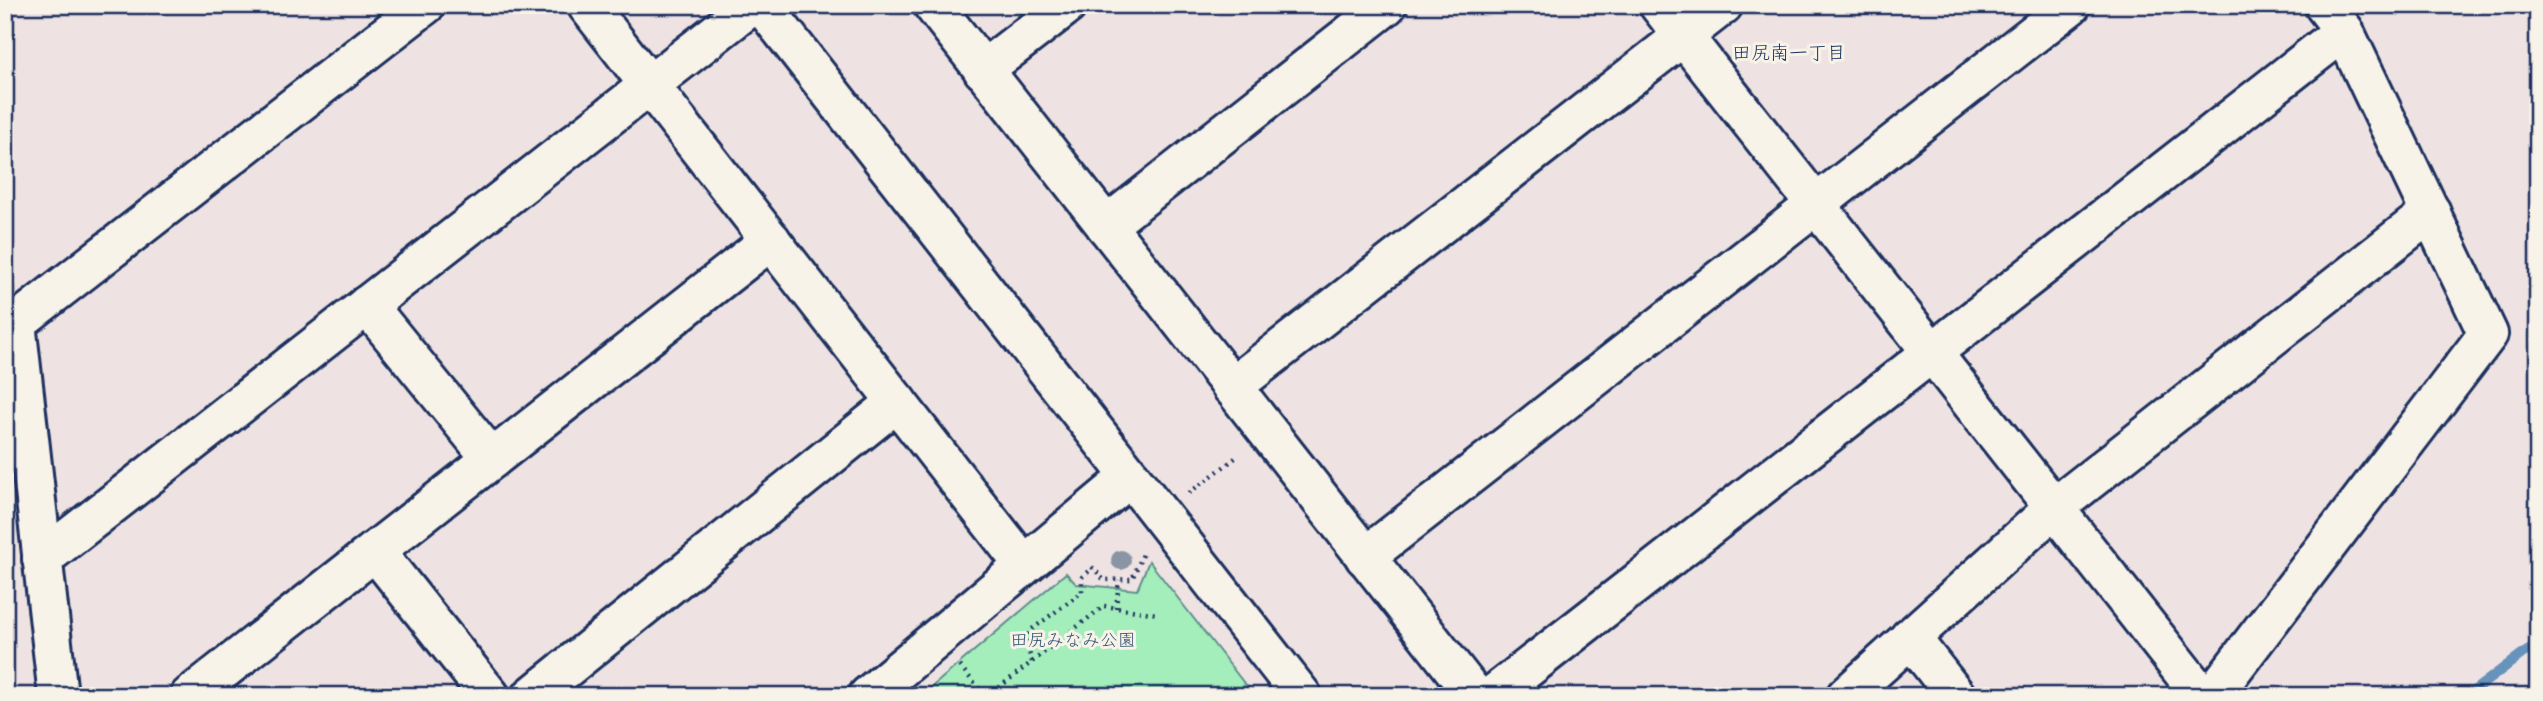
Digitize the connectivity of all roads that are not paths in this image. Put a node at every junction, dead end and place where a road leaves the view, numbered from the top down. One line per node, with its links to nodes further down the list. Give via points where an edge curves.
1 (425, 5): 28 (street, via 16,323)
2 (587, 5): 14 (street)
3 (752, 5): 14 (street)
4 (762, 5): 24 (street)
5 (933, 5): 13 (street)
6 (1067, 5): 13 (street)
7 (1387, 5): 17 (street)
8 (1659, 5): 12 (street)
9 (1723, 5): 12 (street)
10 (2071, 5): 15 (street)
11 (2334, 18): 16 (street); 20 (street)
12 (1684, 36): 15 (street); 21 (street)
13 (984, 70): 17 (street)
14 (650, 85): 18 (street); 19 (street)
15 (1816, 205): 20 (street); 27 (street)
16 (2431, 212): 25 (street); 42 (street, via 2488,334)
17 (1105, 226): 21 (street)
18 (771, 240): 22 (street); 23 (street)
19 (367, 305): 23 (street); 28 (street)
20 (1932, 353): 25 (street); 38 (street)
21 (1232, 387): 27 (street)
22 (897, 402): 29 (street); 34 (street)
23 (492, 459): 26 (street)
24 (1130, 477): 29 (street); 36 (street)
25 (2054, 508): 30 (street); 41 (street)
26 (375, 551): 32 (street); 33 (street)
27 (1365, 557): 37 (street)
28 (42, 559): 31 (street)
29 (1024, 565): 35 (street)
30 (1910, 638): 39 (street); 40 (street)
31 (58, 696)
32 (190, 696)
33 (489, 696)
34 (531, 696)
35 (868, 696)
36 (1302, 696)
37 (1475, 696)
38 (1492, 696)
39 (1846, 696)
40 (1956, 696)
41 (2202, 696)
42 (2212, 696)

